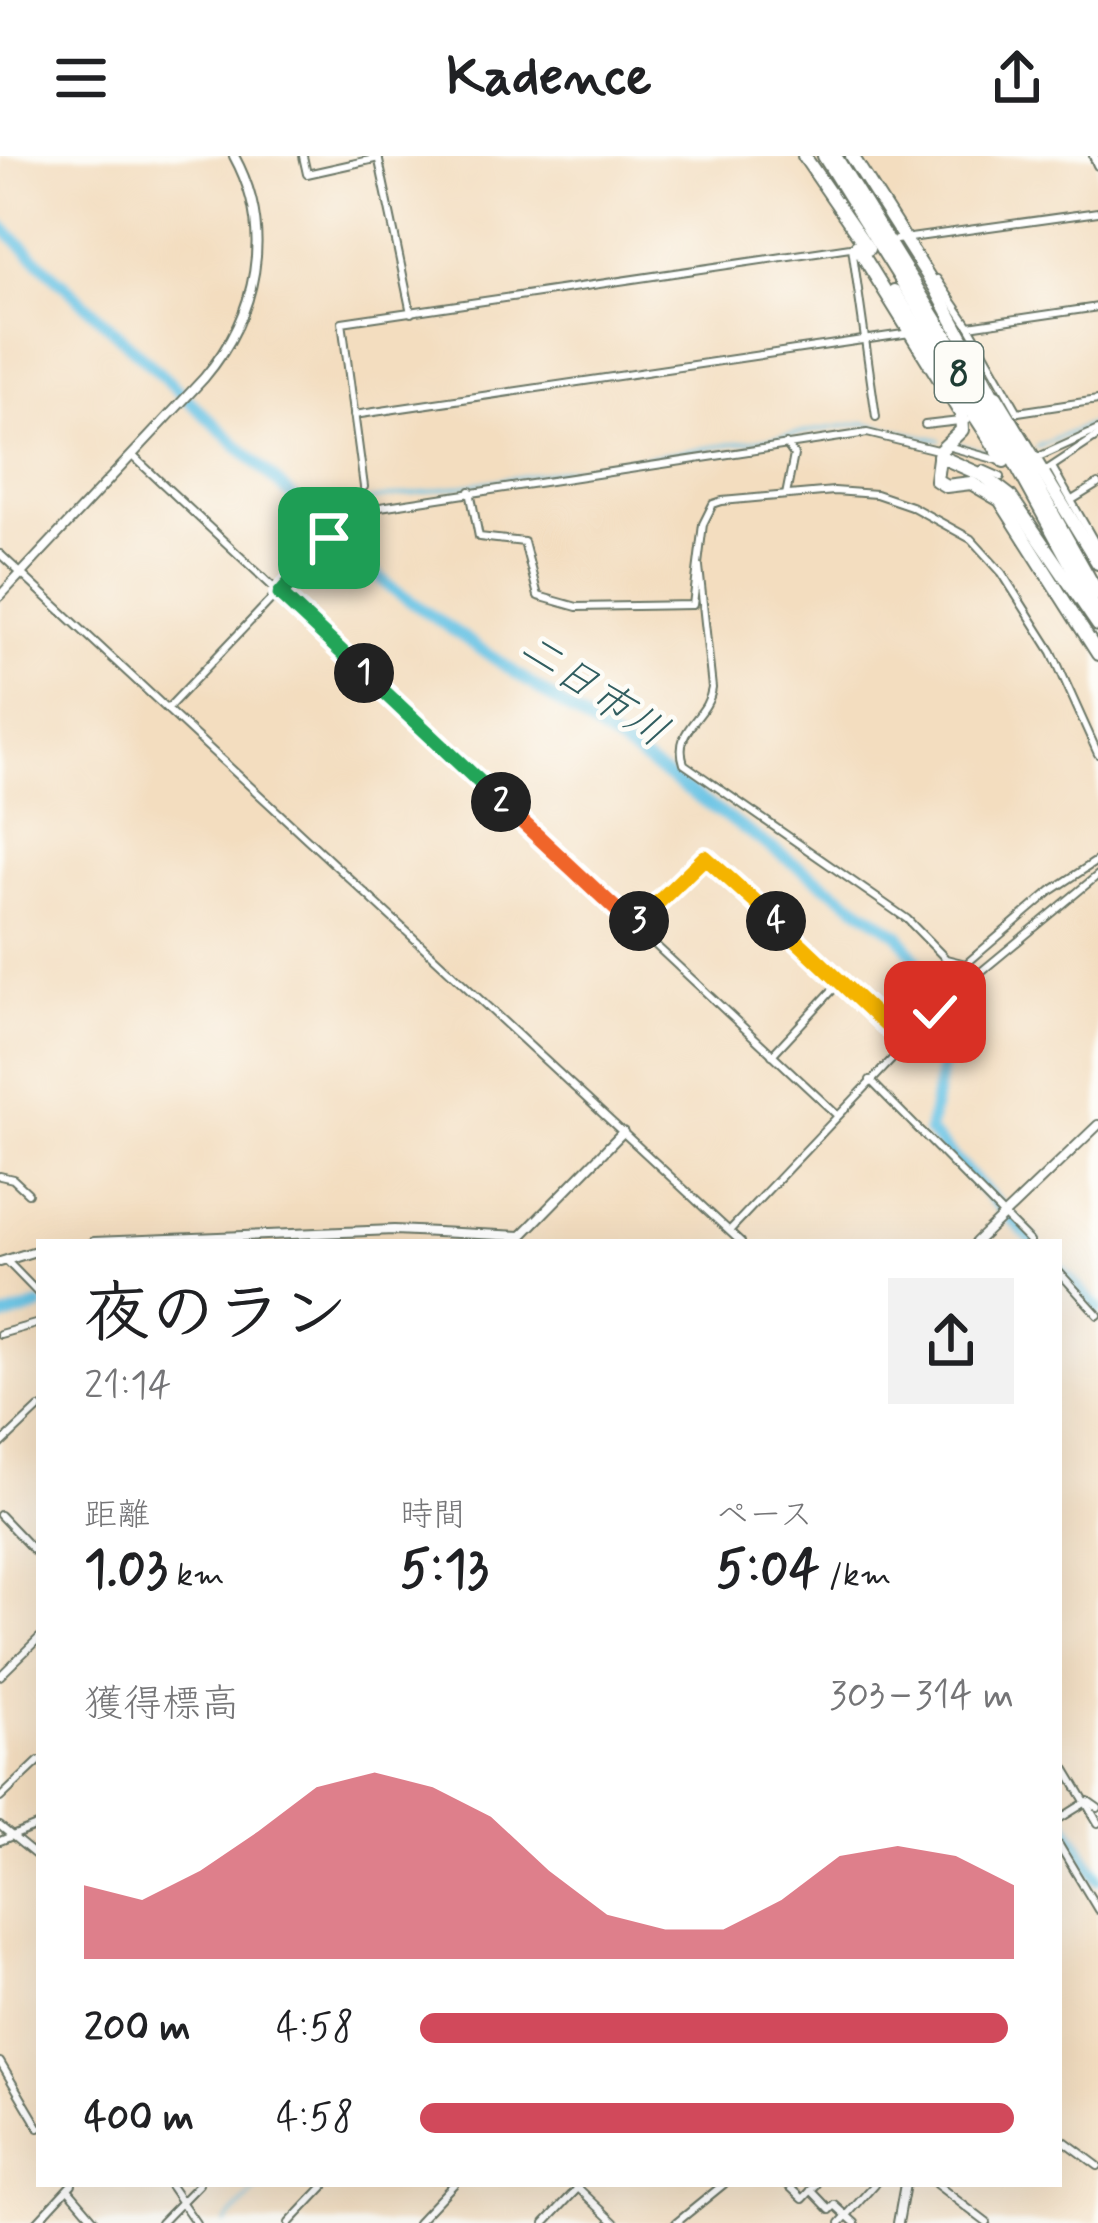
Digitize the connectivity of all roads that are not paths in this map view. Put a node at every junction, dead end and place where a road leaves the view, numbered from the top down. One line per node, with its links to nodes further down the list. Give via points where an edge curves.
1 (234, 156): 27 (street, via 254,212 254,280 233,338)
2 (303, 156): 8 (street, via 307,174)
3 (803, 156): 12 (highway)
4 (824, 156): 35 (highway, 8)
5 (835, 156): 39 (highway, 8)
6 (852, 156): 11 (highway)
7 (1094, 156): 9 (street)
8 (378, 157): 14 (street)
9 (1098, 165)
10 (1098, 212): 11 (street)
11 (902, 239): 15 (street); 18 (highway)
12 (860, 245): 14 (street); 16 (highway); 17 (street); 29 (highway)
13 (1098, 307): 15 (street)
14 (412, 313): 20 (street, via 342,322)
15 (968, 326): 19 (street, via 1015,412)
16 (910, 333): 17 (street); 22 (highway)
17 (865, 340): 20 (street); 21 (street)
18 (991, 392): 28 (highway); 39 (highway)
19 (1098, 400)
20 (354, 415): 31 (street)
21 (876, 417)
22 (966, 420): 23 (street); 26 (highway)
23 (925, 425)
24 (1098, 433): 28 (street); 34 (street, via 1050,468)
25 (786, 444): 26 (street, via 867,433); 32 (street); 33 (street, via 794,455)
26 (942, 451): 29 (highway); 29 (street); 46 (highway, via 934,472 940,484 971,483 1000,500)
27 (132, 455): 40 (street); 41 (street)
28 (1036, 458): 39 (highway)
29 (1001, 474): 35 (highway); 45 (highway)
30 (1098, 484): 34 (street)
31 (364, 487)
32 (470, 491): 38 (street, via 479,537 524,542 532,586 545,601 693,605); 41 (street, via 367,509)
33 (786, 495): 38 (street, via 713,504); 48 (street, via 891,497 981,546 1052,652)
34 (1072, 500): 36 (street)
35 (1054, 529): 44 (highway, 8)
36 (1098, 548)
37 (0, 554): 40 (street)
38 (698, 564): 49 (street, via 712,688 685,730 684,764 907,919 946,959 966,964)
39 (1091, 564): 42 (highway, 8)
40 (23, 572): 43 (street); 47 (street)
41 (280, 594): 47 (street); 51 (street)
42 (1098, 594)
43 (0, 596)
44 (1098, 614)
45 (1098, 625)
46 (1098, 653)
47 (169, 707): 58 (street)
48 (1098, 754)
49 (1098, 860)
50 (1098, 875): 53 (street)
51 (634, 926): 52 (street, via 705,857); 54 (street)
52 (841, 982): 53 (street); 54 (street)
53 (905, 1043): 55 (street)
54 (772, 1054): 56 (street)
55 (870, 1080): 56 (street); 61 (street)
56 (836, 1115): 62 (street)
57 (1098, 1125): 61 (street)
58 (623, 1132): 62 (street); 63 (street)
59 (0, 1176): 60 (street)
60 (28, 1193)
61 (1005, 1214): 66 (street); 67 (street)
62 (729, 1231): 65 (street)
63 (528, 1236): 64 (street, via 394,1230)
64 (139, 1239)
65 (738, 1239)
66 (979, 1239)
67 (1027, 1239)
68 (36, 1251): 69 (street)
69 (3, 1261): 71 (street)
70 (1062, 1276): 72 (street)
71 (36, 1291)
72 (1098, 1315)
73 (36, 1324): 74 (street)
74 (0, 1334)
75 (36, 1411): 76 (street)
76 (0, 1445)
77 (0, 1516): 78 (street)
78 (36, 1553)
79 (36, 1641): 80 (street)
80 (0, 1676)
81 (1062, 1763): 84 (street)
82 (36, 1764): 83 (street)
83 (0, 1798)
84 (1085, 1803): 85 (street); 86 (street); 87 (street)
85 (1098, 1808)
86 (1062, 1817)
87 (1098, 1823)
88 (0, 1826): 90 (street)
89 (36, 1826): 90 (street)
90 (10, 1837): 91 (street); 93 (street)
91 (0, 1841)
92 (1062, 1850): 94 (street)
93 (36, 1856)
94 (1098, 1910)
95 (0, 2062): 96 (street)
96 (36, 2123)
97 (1062, 2139): 98 (street)
98 (1098, 2166)
99 (69, 2187): 117 (street)
100 (71, 2187): 118 (street)
101 (171, 2187): 115 (street)
102 (196, 2187): 115 (street)
103 (323, 2187): 121 (street)
104 (451, 2187): 122 (street)
105 (575, 2187): 123 (street)
106 (577, 2187): 124 (street)
107 (720, 2187): 125 (street)
108 (791, 2187): 109 (street, via 803,2199)
109 (814, 2187): 116 (street, via 830,2210 835,2205)
110 (860, 2187): 114 (street)
111 (872, 2187): 114 (street)
112 (904, 2187): 128 (street)
113 (940, 2187): 129 (street)
114 (866, 2193): 116 (street)
115 (182, 2202): 119 (street); 120 (street)
116 (847, 2215): 126 (street); 127 (street)
117 (36, 2223)
118 (97, 2223)
119 (161, 2223)
120 (196, 2223)
121 (289, 2223)
122 (417, 2223)
123 (544, 2223)
124 (615, 2223)
125 (676, 2223)
126 (840, 2223)
127 (855, 2223)
128 (898, 2223)
129 (987, 2223)

